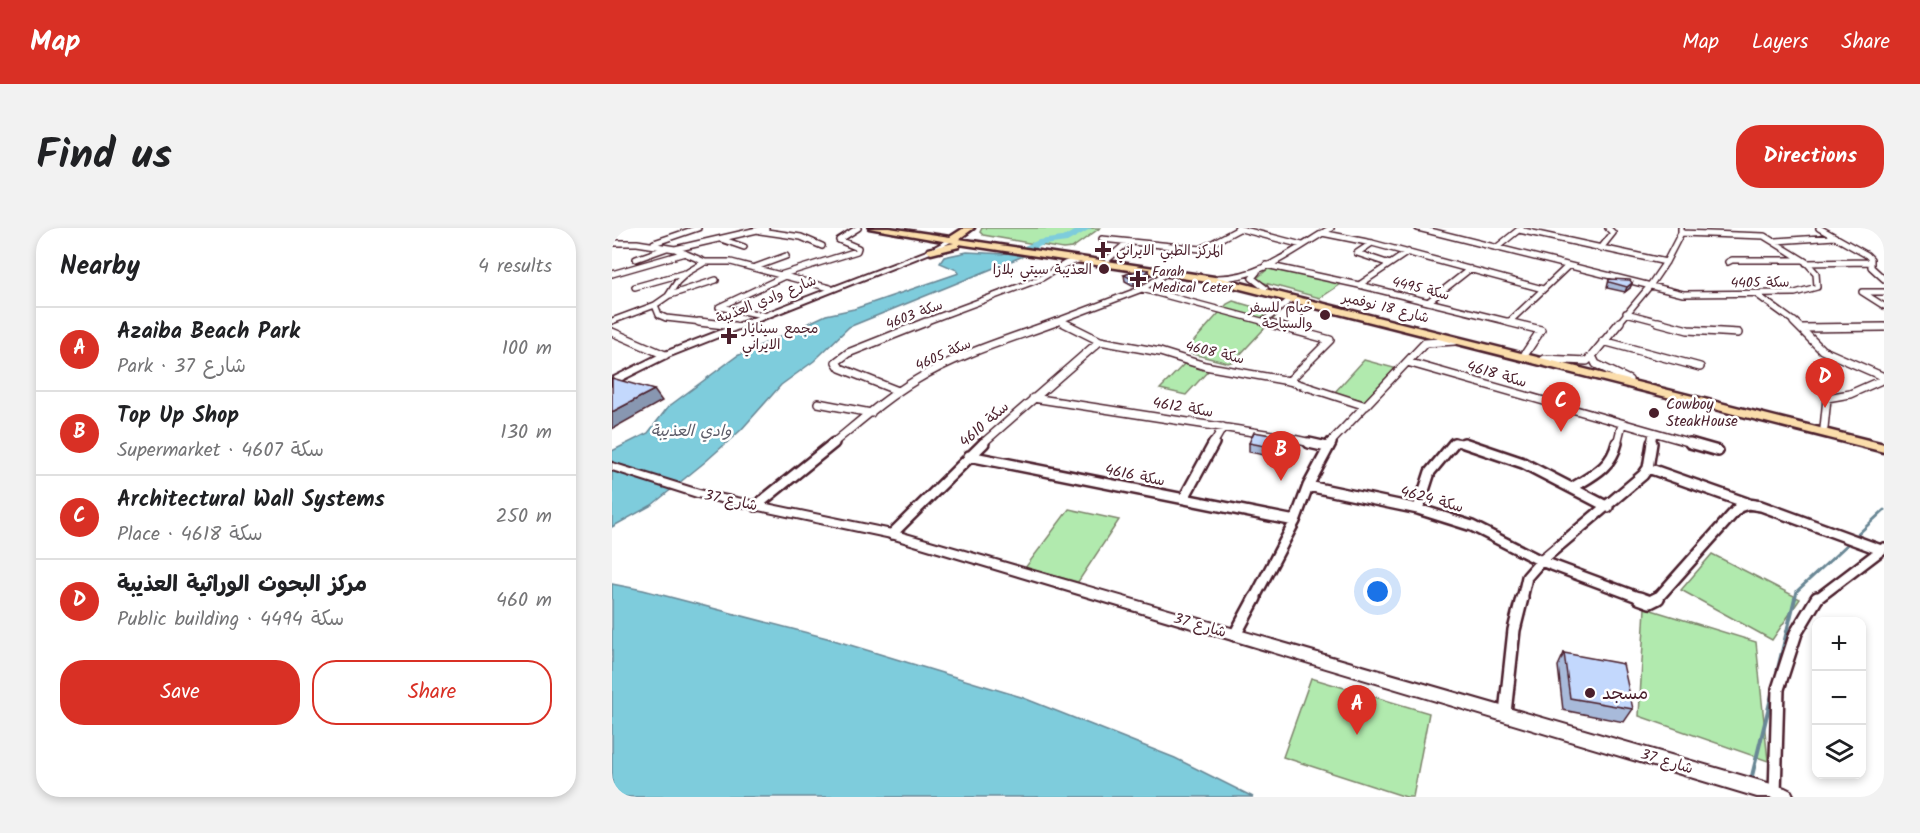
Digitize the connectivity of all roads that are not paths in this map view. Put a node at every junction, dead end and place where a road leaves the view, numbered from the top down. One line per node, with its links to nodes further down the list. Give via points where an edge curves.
1 (698, 228): 28 (street)
2 (766, 228): 14 (street)
3 (858, 228): 58 (street, via 839,240 857,250)
4 (873, 228): 15 (main road, شارع 18 نوفمبر)
5 (970, 228): 18 (main road, شارع وادي العذيبة)
6 (976, 228): 24 (main road, via 975,233)
7 (1238, 228): 25 (street, via 1201,249); 30 (street)
8 (1331, 228): 17 (street)
9 (1418, 228): 19 (street, سكة 4405)
10 (1451, 228): 19 (street)
11 (1608, 228): 36 (street, via 1613,233)
12 (1819, 228): 20 (street)
13 (1520, 229): 35 (street); 36 (street)
14 (758, 230): 21 (street); 31 (street, via 801,237)
15 (911, 230): 18 (main road, شارع 18 نوفمبر); 18 (main road); 34 (main road, via 927,240)
16 (1681, 230): 23 (street, سكة 4405, via 1757,234); 46 (street)
17 (1322, 233): 27 (street); 30 (street)
18 (952, 234): 24 (main road, شارع 18 نوفمبر); 29 (main road, شارع 18 نوفمبر); 34 (street, شارع وادي العذيبة)
19 (1442, 234): 35 (street, سكة 4405)
20 (1835, 237): 23 (street); 48 (street, via 1867,255)
21 (722, 239): 32 (street); 33 (street)
22 (1102, 239): 25 (street)
23 (1776, 241): 44 (street, سكة 4405)
24 (991, 242): 29 (main road, شارع 18 نوفمبر); 37 (main road, شارع 18 نوفمبر)
25 (1128, 242): 42 (street)
26 (612, 243): 28 (street)
27 (1371, 243): 38 (street); 49 (street, via 1357,253)
28 (651, 244): 33 (street)
29 (976, 244): 34 (main road)
30 (1302, 245): 50 (street)
31 (822, 246)
32 (744, 247)
33 (672, 248): 39 (street); 41 (street)
34 (930, 248): 65 (street, شارع وادي العذيبة)
35 (1496, 248): 51 (street, سكة 4405)
36 (1601, 248): 46 (street)
37 (1049, 252): 42 (main road, شارع 18 نوفمبر); 43 (main road, شارع 18 نوفمبر)
38 (1408, 252): 49 (street); 53 (street)
39 (685, 253): 45 (street); 57 (street)
40 (786, 256): 52 (street)
41 (636, 259)
42 (1108, 259): 59 (main road, شارع 18 نوفمبر)
43 (1066, 260): 54 (main road, شارع 18 نوفمبر); 102 (street, سكة 4603, via 1040,279 891,335 836,362 840,368)
44 (1803, 261): 47 (street); 48 (street); 70 (street, سكة 4405, via 1816,274 1817,287 1795,293)
45 (705, 262): 52 (street); 56 (street)
46 (1666, 262): 64 (street)
47 (1728, 262)
48 (1870, 262): 60 (street)
49 (1390, 264): 62 (street)
50 (1266, 266): 55 (street); 62 (street, سكة 4495)
51 (1568, 266): 64 (street, سكة 4405); 68 (street)
52 (753, 268): 58 (street)
53 (1470, 269): 68 (street); 73 (street)
54 (1168, 272): 67 (street, سكة 4605); 72 (main road, شارع 18 نوفمبر)
55 (1257, 272): 59 (street, via 1238,278); 66 (street, via 1252,278)
56 (688, 273): 63 (street); 71 (street)
57 (612, 274)
58 (783, 276): 65 (street); 77 (street, via 719,307)
59 (1218, 278): 66 (main road, شارع 18 نوفمبر)
60 (1884, 279)
61 (716, 280): 71 (street)
62 (1359, 285): 73 (street, سكة 4495)
63 (635, 287)
64 (1649, 287): 70 (street, سكة 4405, via 1683,294); 76 (street)
65 (830, 288): 77 (street, شارع وادي العذيبة)
66 (1265, 288): 92 (main road, شارع 18 نوفمبر)
67 (1142, 289): 79 (street, سكة 4605); 80 (street)
68 (1543, 289): 81 (street)
69 (1884, 292): 75 (street, via 1862,292)
70 (1756, 294): 85 (street)
71 (668, 296): 74 (street)
72 (1291, 298): 80 (street); 84 (main road, شارع 18 نوفمبر)
73 (1428, 302): 81 (street, سكة 4495)
74 (654, 305): 78 (street); 82 (street, via 659,315 666,318)
75 (1884, 306)
76 (1626, 313): 87 (street, via 1688,330); 90 (street)
77 (763, 315): 82 (street, شارع وادي العذيبة)
78 (612, 321)
79 (1060, 321): 88 (street, سكة 4608); 102 (street, سكة 4605, via 964,357)
80 (1263, 322): 99 (street, via 1330,340)
81 (1509, 322): 92 (street, سكة 4495, via 1541,330)
82 (734, 326): 93 (street, شارع وادي العذيبة)
83 (1884, 327): 85 (street)
84 (1407, 328): 89 (main road, شارع 18 نوفمبر); 91 (street)
85 (1802, 328): 98 (street, via 1822,350)
86 (612, 332): 93 (street)
87 (1738, 333)
88 (1100, 341): 99 (street, سكة 4608); 103 (street, سكة 4610)
89 (1458, 341): 91 (street); 101 (main road, شارع 18 نوفمبر)
90 (1603, 341): 94 (street); 97 (street)
91 (1425, 343): 96 (street)
92 (1525, 354): 95 (main road, شارع 18 نوفمبر)
93 (665, 355): 100 (street, شارع وادي العذيبة)
94 (1592, 356): 95 (street, via 1587,361); 101 (street)
95 (1544, 359): 101 (main road, شارع 18 نوفمبر)
96 (1407, 362): 105 (street); 107 (street, سكة 4618)
97 (1700, 367)
98 (1884, 378): 109 (street, via 1850,394 1827,398)
99 (1289, 381): 105 (street, سكة 4608)
100 (612, 382)
101 (1620, 383): 109 (main road, شارع 18 نوفمبر); 113 (main road, شارع 18 نوفمبر)
102 (898, 391): 106 (street, سكة 4605)
103 (1033, 398): 108 (street, سكة 4612); 115 (street, سكة 4610)
104 (818, 403): 106 (street)
105 (1366, 406): 112 (street)
106 (871, 412): 122 (street, سكة 4605)
107 (1622, 424): 110 (street, سكة 4618); 119 (street, via 1614,457)
108 (1223, 427): 112 (street, سكة 4612); 120 (street)
109 (1824, 428): 111 (main road, شارع 18 نوفمبر)
110 (1653, 433): 114 (street, سكة 4618); 117 (street)
111 (1884, 442)
112 (1327, 447): 118 (street)
113 (1884, 448)
114 (1718, 452)
115 (969, 456): 120 (street, سكة 4616); 126 (street, سكة 4610)
116 (612, 466): 122 (street, شارع 37, via 697,493)
117 (1648, 468): 121 (street); 123 (street)
118 (1308, 486): 124 (street, سكة 4624); 125 (street)
119 (1572, 488): 123 (street); 124 (street, via 1523,463 1455,442 1430,472)
120 (1184, 498): 125 (street, سكة 4616)
121 (1748, 504): 127 (street); 128 (street, سكة 4624, via 1739,507 1656,600 1650,602)
122 (756, 506): 126 (street, شارع 37)
123 (1608, 507): 128 (street)
124 (1418, 509): 128 (street, سكة 4624, via 1472,526)
125 (1295, 521): 129 (street)
126 (892, 534): 129 (street, شارع 37)
127 (1883, 549): 131 (street, via 1818,597 1796,633 1778,689)
128 (1541, 561): 130 (street, via 1527,577 1514,630)
129 (1235, 635): 130 (street, شارع 37)
130 (1505, 713): 131 (street, شارع 37)
131 (1780, 795)

